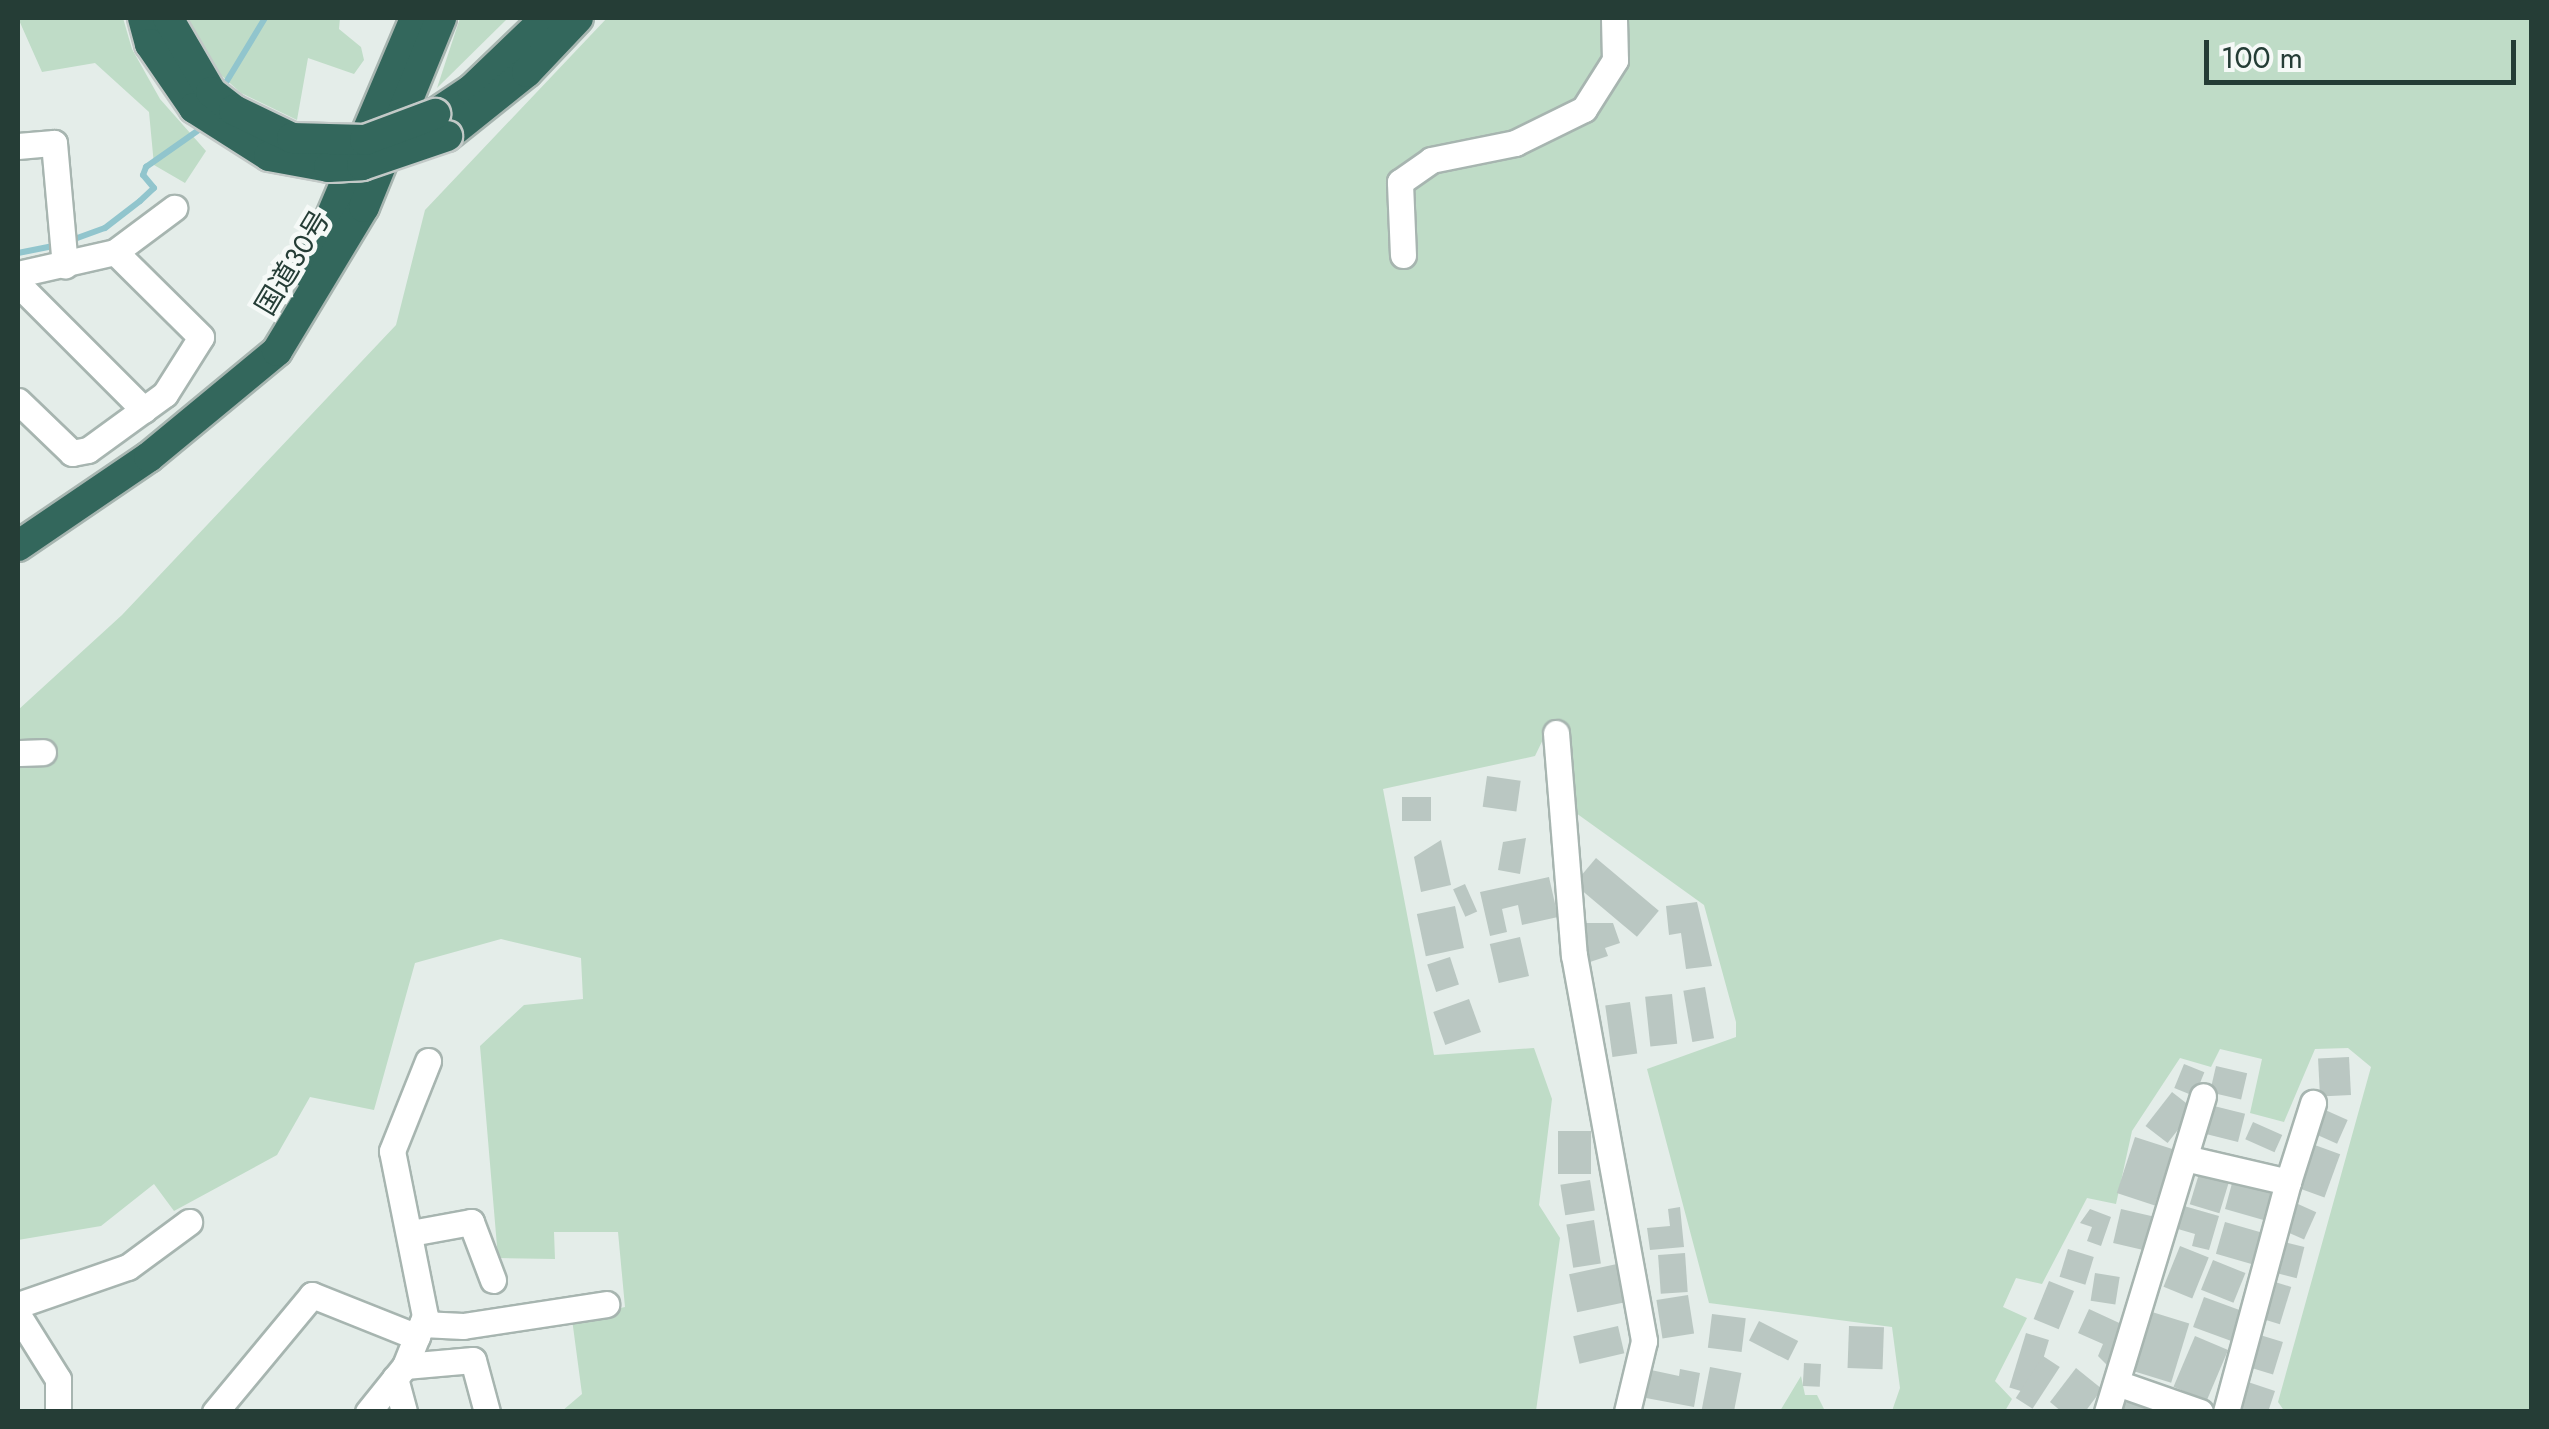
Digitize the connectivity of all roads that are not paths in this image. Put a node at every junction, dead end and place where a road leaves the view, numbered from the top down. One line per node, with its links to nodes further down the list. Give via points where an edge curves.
1 (143, 18): 8 (highway, 国道30号, bridge, via 150,44 194,108 269,156 362,165)
2 (168, 18): 8 (highway, 国道30号, bridge, via 212,92 292,138 366,140)
3 (415, 18): 16 (highway, 国道30号, via 313,262)
4 (441, 18): 16 (highway, 国道30号, via 410,102 334,263 277,351)
5 (546, 18): 8 (highway, 国道30号)
6 (578, 18): 8 (highway, 国道30号, via 514,84)
7 (1614, 18): 13 (street, via 1615,60 1584,110 1515,143 1431,160 1400,182)
8 (441, 125)
9 (18, 146): 11 (street, via 54,143)
10 (174, 208): 12 (street)
11 (64, 250): 12 (street); 14 (street)
12 (115, 252): 18 (street, via 202,337 165,394)
13 (1403, 255)
14 (18, 274)
15 (18, 284): 18 (street)
16 (236, 386): 19 (highway, 国道30号)
17 (18, 402): 18 (street, via 72,453 88,450)
18 (144, 410)
19 (18, 546)
20 (1556, 733): 40 (street, via 1574,955 1644,1342)
21 (428, 1061): 27 (street, via 392,1152)
22 (2203, 1096): 24 (street)
23 (2313, 1103): 25 (street)
24 (2185, 1158): 25 (street); 34 (street)
25 (2288, 1182): 43 (street)
26 (189, 1222): 30 (street, via 128,1267)
27 (411, 1232): 28 (street, via 472,1222); 32 (street)
28 (494, 1280)
29 (606, 1304): 32 (street)
30 (18, 1305)
31 (18, 1315): 35 (street, via 58,1380)
32 (420, 1331): 33 (street); 36 (street, via 312,1294)
33 (400, 1372): 37 (street); 38 (street); 39 (street, via 473,1360)
34 (2120, 1384): 41 (street); 42 (street)
35 (58, 1412)
36 (215, 1412)
37 (368, 1412)
38 (404, 1412)
39 (488, 1412)
40 (1627, 1412)
41 (2107, 1412)
42 (2200, 1412)
43 (2226, 1412)

